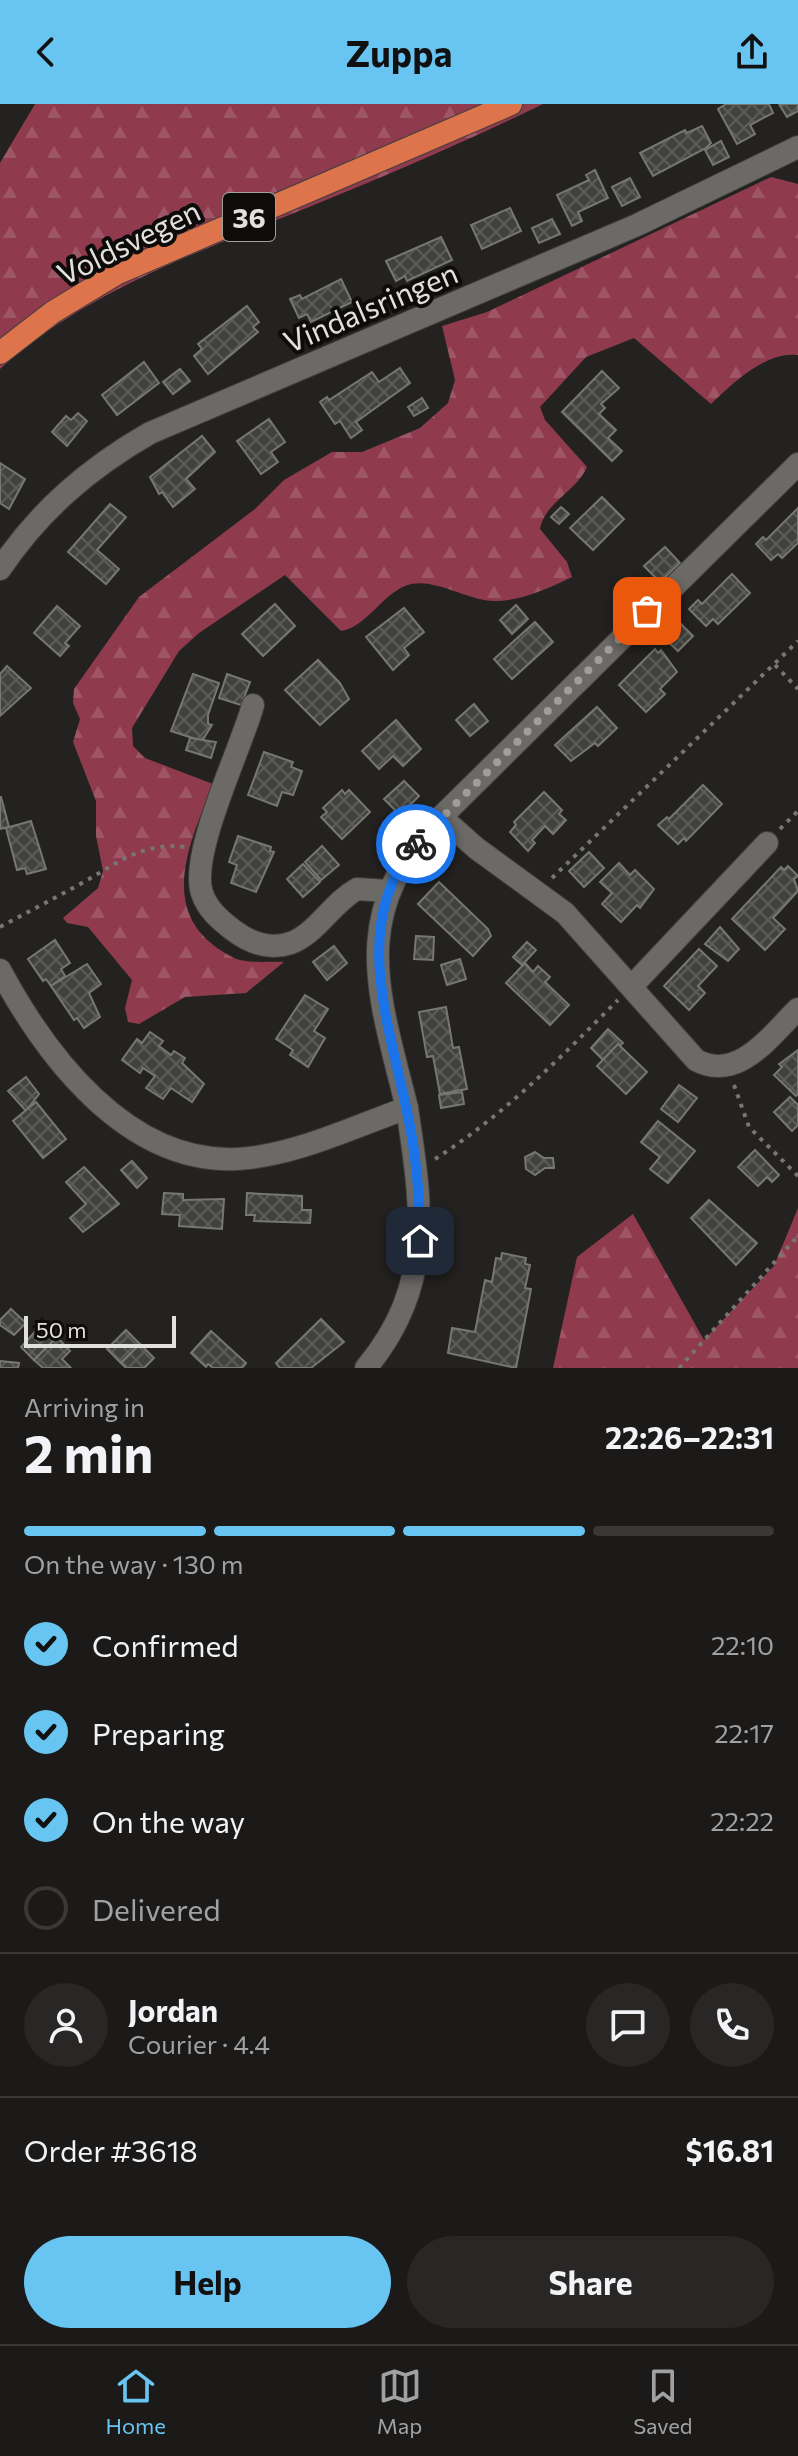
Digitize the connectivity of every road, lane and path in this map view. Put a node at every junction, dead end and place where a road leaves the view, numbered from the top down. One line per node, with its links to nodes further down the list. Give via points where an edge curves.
1 (511, 104): 3 (highway, Voldsvegen / 36, via 128,268 53,312)
2 (798, 147): 5 (street, Vindalsringen, via 524,275 150,433 111,455 59,497)
3 (0, 353)
4 (798, 464): 10 (street)
5 (0, 569)
6 (798, 641): 7 (path)
7 (774, 665): 8 (path); 14 (path)
8 (798, 689)
9 (253, 705): 12 (street)
10 (441, 817): 13 (street, via 407,855); 14 (street)
11 (767, 843): 17 (street)
12 (204, 849): 13 (street, via 200,880 208,906 237,933 268,946 307,934 357,889); 15 (path, via 165,844 135,852)
13 (388, 891): 20 (street, via 377,955)
14 (538, 891): 17 (street)
15 (0, 927)
16 (0, 970): 20 (street, via 39,1033 86,1090 124,1122 179,1151 236,1159 268,1154)
17 (632, 986): 19 (street, via 688,1054 705,1065); 21 (path, via 478,1132)
18 (798, 1009): 19 (street, via 746,1059)
19 (727, 1066): 22 (path, via 749,1127)
20 (407, 1108): 21 (street)
21 (416, 1171): 24 (street, via 418,1267 394,1328)
22 (798, 1176)
23 (798, 1236): 25 (path)
24 (366, 1368)
25 (679, 1368)

